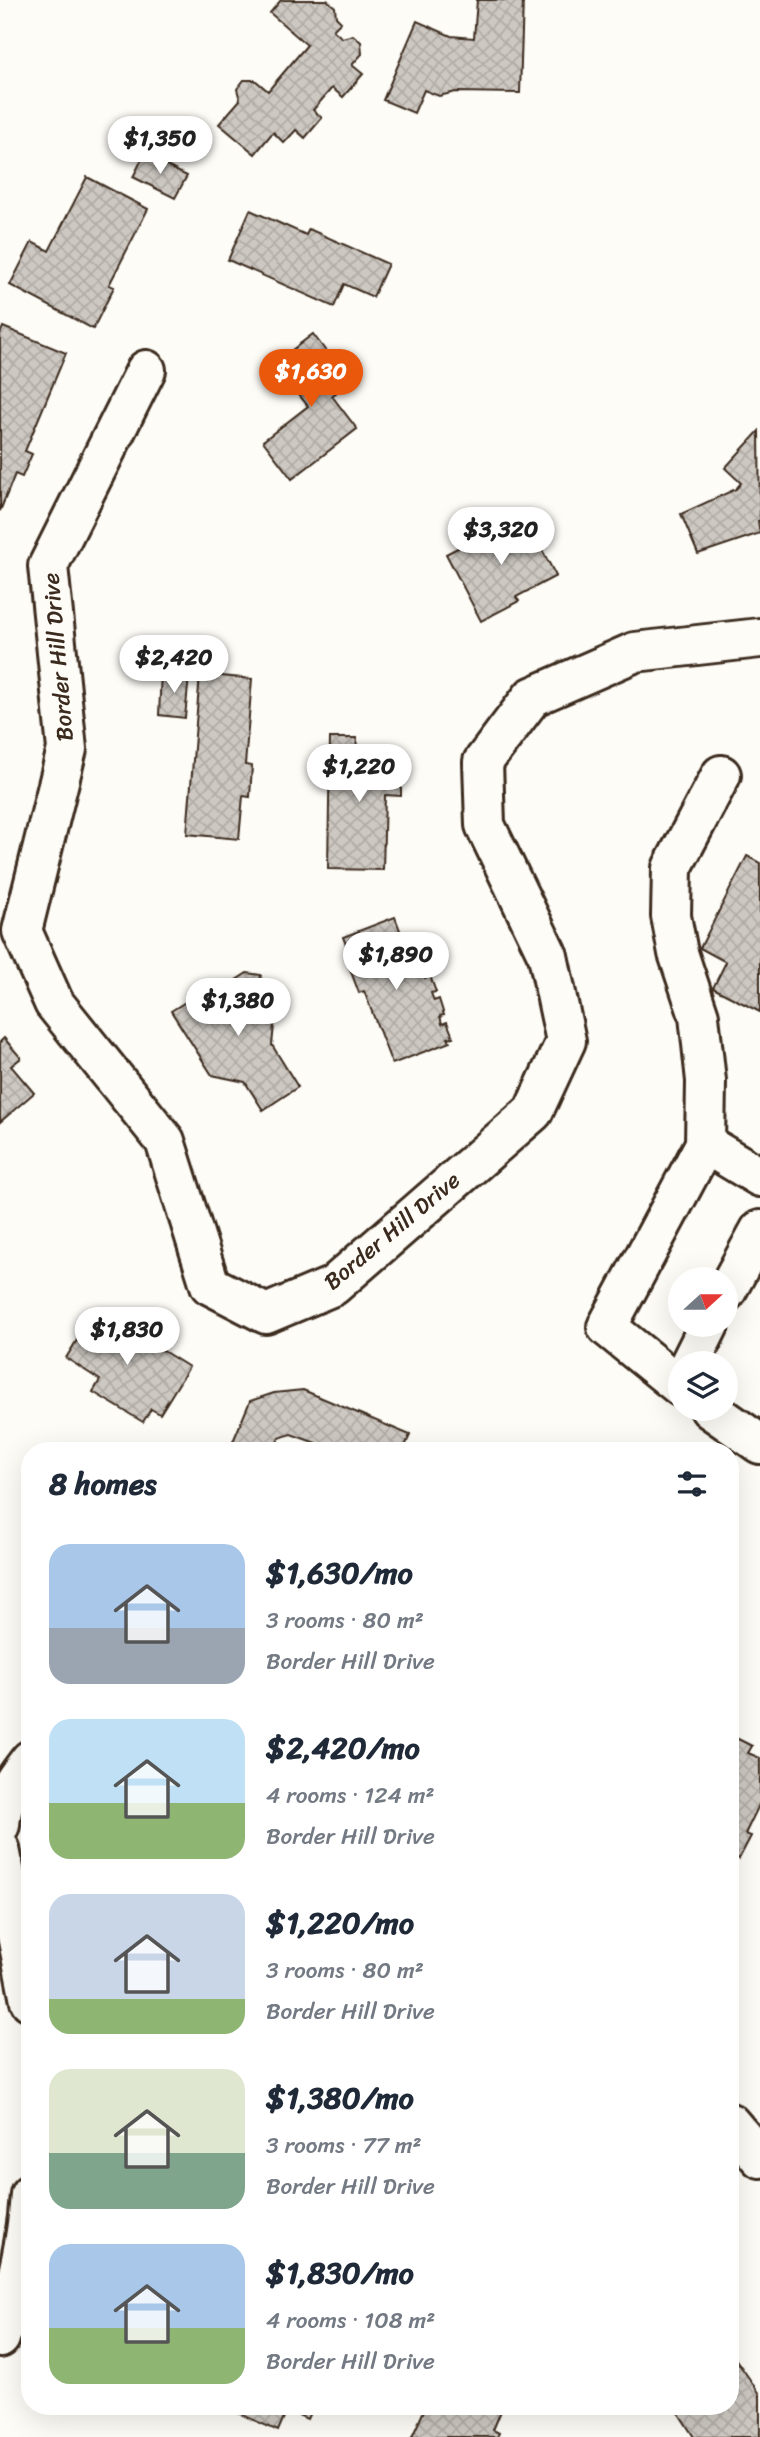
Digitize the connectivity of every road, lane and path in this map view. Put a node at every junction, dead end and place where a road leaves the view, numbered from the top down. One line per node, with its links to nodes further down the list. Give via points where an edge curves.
1 (146, 370): 2 (street, Border Hill Drive, via 48,566 67,748 22,930 54,1003 165,1141 210,1285 266,1314 333,1286 533,1112 566,1041 548,956 485,825 483,762 491,751 532,697 635,652)
2 (760, 638)
3 (721, 775): 4 (street, via 672,867 671,916 699,1016 706,1081)
4 (705, 1144): 5 (street); 8 (street, via 607,1327)
5 (760, 1177)
6 (760, 1230): 7 (street)
7 (738, 1270)
8 (668, 1369)
9 (732, 1421): 10 (street)
10 (757, 1435)
11 (21, 1771): 12 (street, via 8,1787)
12 (0, 1825)
13 (0, 1849): 14 (street)
14 (21, 1955)
15 (739, 2134): 16 (street)
16 (760, 2158)
17 (21, 2255): 18 (street)
18 (0, 2338)

